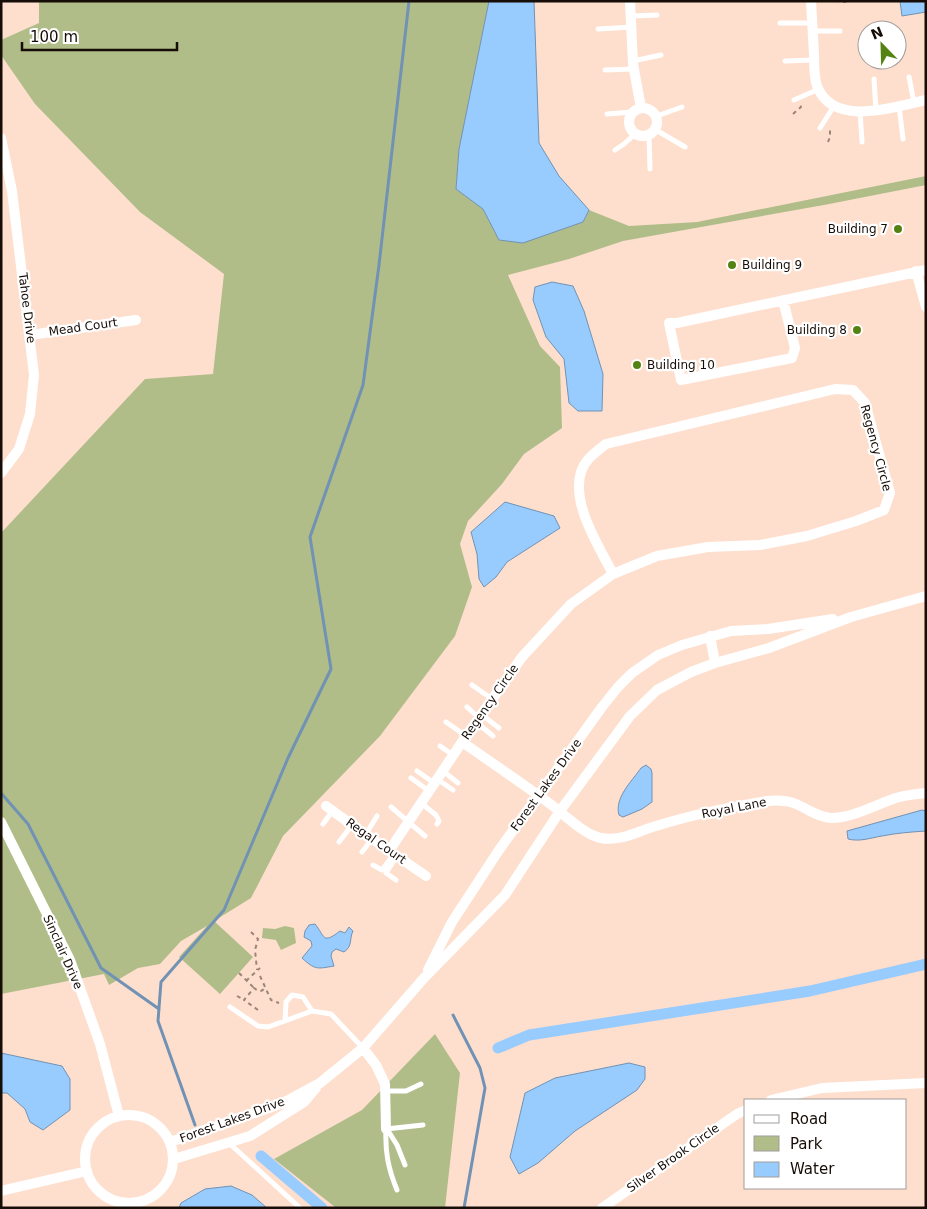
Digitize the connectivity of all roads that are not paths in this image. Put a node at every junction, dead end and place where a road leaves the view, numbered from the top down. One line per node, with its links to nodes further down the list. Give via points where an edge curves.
1 (630, 1): 4 (street)
2 (811, 1): 6 (street)
3 (657, 15): 4 (lane)
4 (631, 22): 7 (lane); 12 (street)
5 (780, 23): 6 (lane)
6 (812, 27): 8 (lane); 10 (street)
7 (598, 29)
8 (840, 31)
9 (661, 56): 12 (lane)
10 (814, 60): 11 (lane); 16 (street)
11 (786, 61)
12 (634, 65): 13 (lane); 23 (street)
13 (605, 70)
14 (909, 77): 19 (lane)
15 (874, 79): 24 (lane)
16 (819, 89): 17 (lane); 20 (street)
17 (794, 100)
18 (926, 100): 19 (street)
19 (914, 103): 21 (street)
20 (834, 106): 25 (street); 28 (lane)
21 (899, 106): 24 (street); 32 (lane)
22 (682, 107): 27 (lane)
23 (637, 110): 26 (lane); 27 (street, via 650,110); 30 (street, via 629,121)
24 (876, 111): 25 (street)
25 (860, 112): 33 (lane)
26 (607, 114)
27 (657, 116): 29 (street, via 658,125)
28 (821, 126)
29 (652, 133): 30 (street); 34 (lane); 36 (lane)
30 (635, 134): 35 (lane)
31 (1, 138): 41 (street, Tahoe Drive, via 12,191)
32 (903, 139)
33 (862, 142)
34 (685, 147)
35 (615, 150)
36 (650, 169)
37 (921, 270): 38 (street); 39 (street)
38 (782, 300): 38 (street, via 795,348 792,358 681,380 669,323)
39 (926, 308)
40 (136, 320): 41 (street, Mead Court)
41 (30, 335): 42 (street, Tahoe Drive, via 34,375 30,414 19,449)
42 (1, 473)
43 (613, 574): 43 (street, Regency Circle, via 658,556 708,547 760,545 807,536 884,510 890,494 865,402 853,390 835,389 606,444 589,457 581,472 578,492 587,523); 49 (street, Regency Circle, via 571,604 522,657)
44 (926, 596): 45 (street, Forest Lakes Drive)
45 (851, 617): 46 (street, Forest Lakes Drive); 47 (street, Forest Lakes Drive, via 769,648)
46 (710, 636): 47 (street); 64 (street, Forest Lakes Drive, via 658,656 632,673 602,707)
47 (715, 663): 68 (street, Forest Lakes Drive, via 674,680 641,704)
48 (472, 685): 49 (lane)
49 (492, 699): 51 (street, Regency Circle)
50 (467, 707): 51 (lane)
51 (479, 718): 53 (lane); 54 (lane); 55 (street, Regency Circle)
52 (446, 722): 55 (lane)
53 (499, 728)
54 (493, 736)
55 (464, 739): 57 (street, Regency Circle); 64 (street, Royal Lane)
56 (440, 746): 57 (lane)
57 (453, 755): 60 (street, Regency Circle)
58 (417, 771): 60 (lane)
59 (411, 778): 60 (lane)
60 (436, 781): 61 (lane); 62 (lane); 65 (street, Regency Circle)
61 (458, 783)
62 (453, 790)
63 (926, 793): 68 (street, Royal Lane, via 912,794 830,818 783,800 768,801 656,826 618,839 600,838 578,827)
64 (538, 796): 68 (street, Royal Lane); 83 (street, Forest Lakes Drive, via 452,922)
65 (421, 803): 71 (street, Regency Circle); 73 (lane, via 436,815)
66 (391, 807): 71 (lane)
67 (330, 808): 72 (lane); 74 (street, Regal Court)
68 (560, 811): 83 (street, Forest Lakes Drive, via 505,895)
69 (376, 816): 76 (lane)
70 (1, 822): 94 (street, Sinclair Drive, via 70,960 100,1044)
71 (408, 822): 75 (lane); 79 (street, Regency Circle)
72 (323, 824)
73 (437, 824)
74 (352, 825): 76 (street, Regal Court); 77 (lane)
75 (425, 836)
76 (369, 837): 78 (lane); 79 (street, Regal Court)
77 (339, 842)
78 (362, 852)
79 (393, 854): 80 (lane, via 382,870); 81 (street, Regal Court); 82 (lane, via 386,873)
80 (373, 865)
81 (426, 876)
82 (396, 880)
83 (424, 978): 87 (street, Forest Lakes Drive)
84 (230, 1007): 86 (lane, via 258,1026 268,1027)
85 (312, 1011): 86 (lane); 86 (lane, via 303,997 292,995 286,1002); 87 (lane, via 331,1014)
86 (285, 1021)
87 (363, 1048): 88 (street, Forest Lakes Drive); 91 (street, via 376,1065)
88 (320, 1083): 97 (street, Forest Lakes Drive, via 283,1103); 98 (street, Forest Lakes Drive, via 304,1102 250,1136)
89 (926, 1083): 92 (street, via 822,1088)
90 (421, 1084): 91 (lane, via 406,1091)
91 (385, 1091): 96 (street)
92 (775, 1099)
93 (744, 1111): 106 (street, Silver Brook Circle)
94 (119, 1116): 97 (street, via 144,1117 164,1131); 101 (street, via 95,1131 88,1143)
95 (422, 1125): 96 (lane)
96 (386, 1129): 100 (lane, via 397,1144); 102 (lane, via 385,1150)
97 (170, 1142): 99 (street)
98 (229, 1142): 99 (street, Forest Lakes Drive); 105 (lane)
99 (174, 1159): 104 (street, via 164,1186)
100 (405, 1165)
101 (87, 1171): 103 (street); 104 (street, via 101,1194 113,1200)
102 (396, 1190)
103 (1, 1191)
104 (140, 1205)
105 (300, 1208)
106 (602, 1208)

